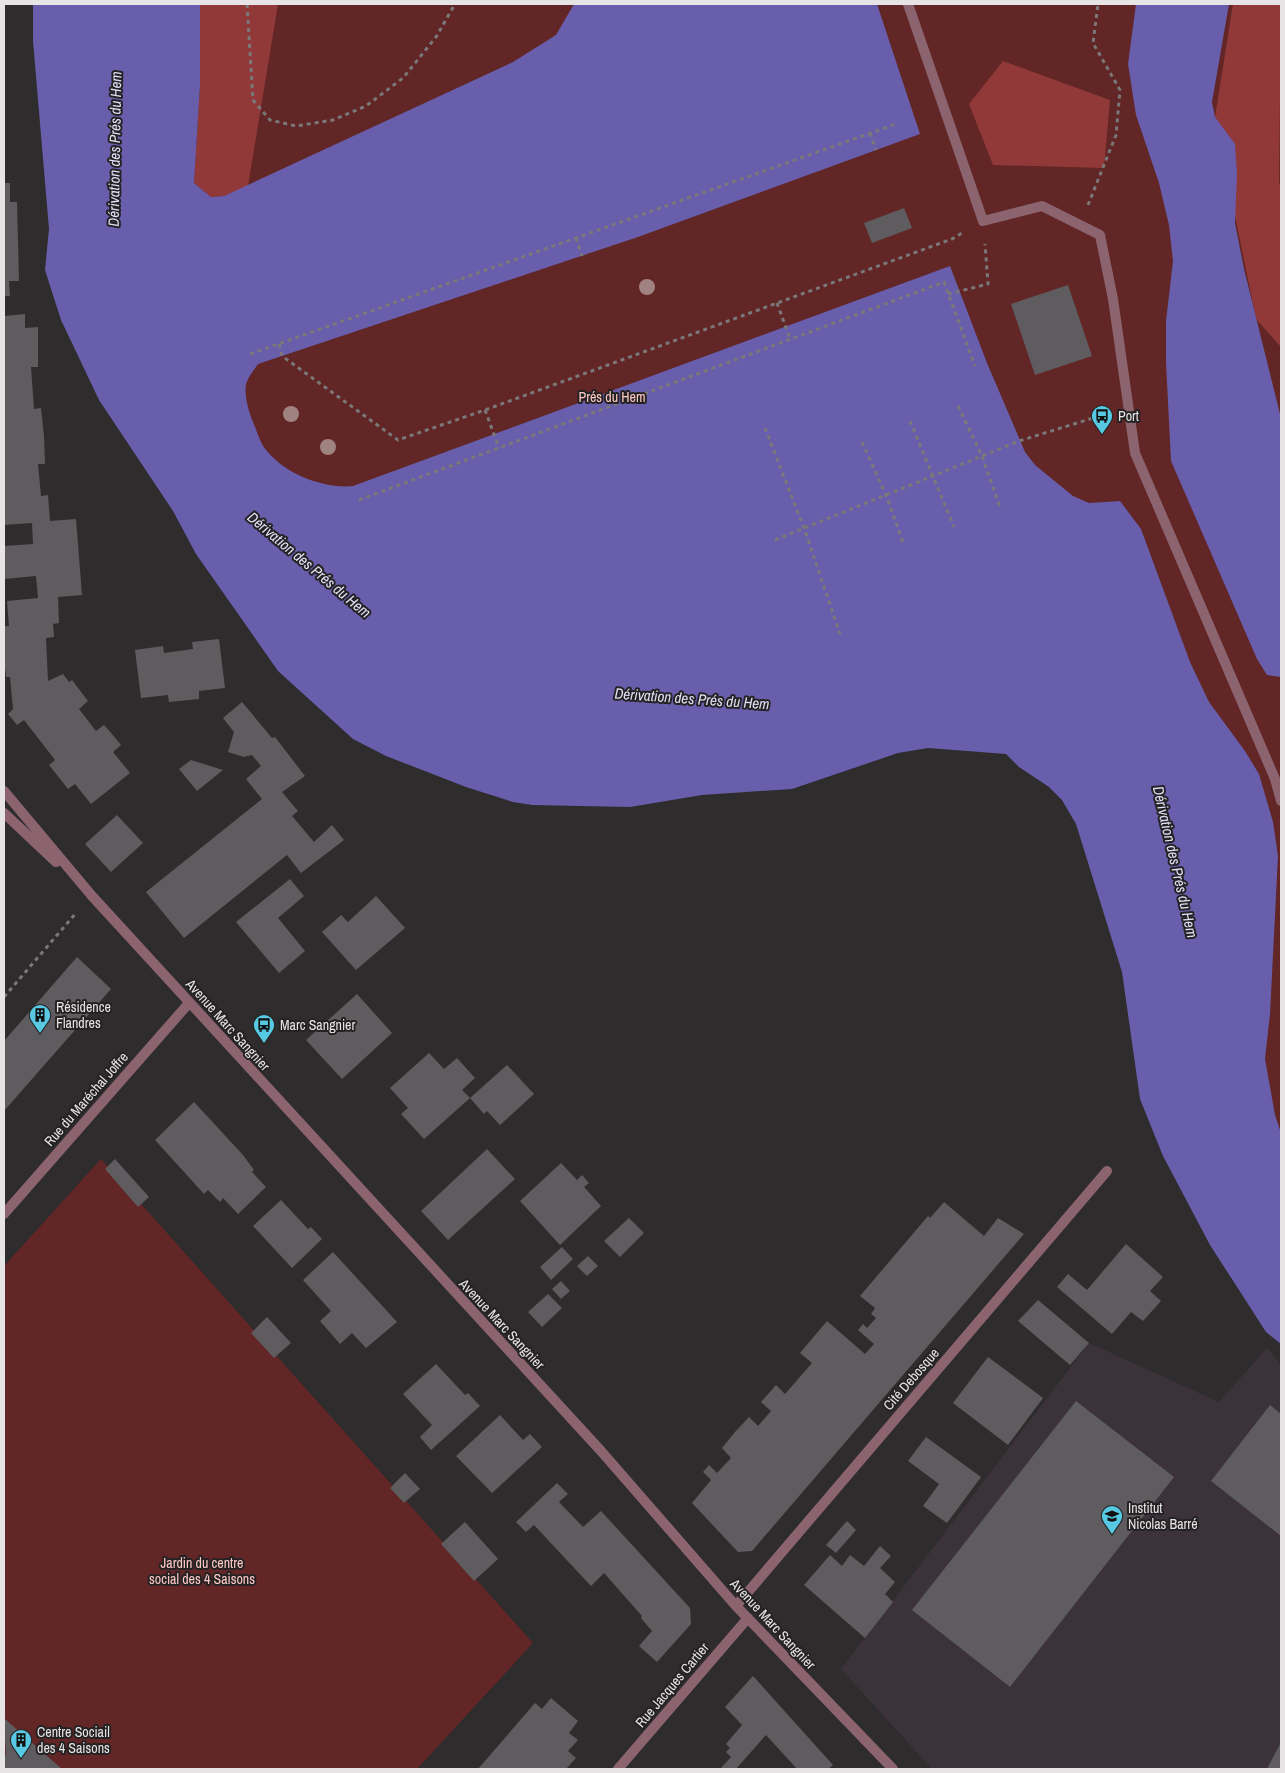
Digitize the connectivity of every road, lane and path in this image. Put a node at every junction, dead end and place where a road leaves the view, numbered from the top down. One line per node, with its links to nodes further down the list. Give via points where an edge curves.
1 (247, 4): 2 (path, via 253,100 270,120 296,126 333,120 366,106 403,78 436,37)
2 (455, 4)
3 (908, 4): 8 (street)
4 (1098, 4): 9 (path, via 1093,43 1120,90 1117,126)
5 (896, 124): 6 (path)
6 (870, 133): 7 (path); 10 (path)
7 (876, 150)
8 (983, 221): 9 (street, via 1042,206); 12 (path, via 988,284); 13 (path, via 952,238)
9 (1079, 225): 19 (street, via 1100,236)
10 (576, 238): 11 (path); 15 (path)
11 (582, 256)
12 (948, 294): 14 (path, via 944,282); 17 (path)
13 (777, 303): 14 (path); 20 (path)
14 (790, 339): 24 (path)
15 (279, 344): 16 (path); 20 (path, via 282,356 398,440)
16 (250, 354)
17 (975, 366)
18 (958, 406): 25 (path)
19 (1128, 406): 25 (path); 35 (street, via 1135,453)
20 (485, 410): 24 (path)
21 (910, 421): 26 (path)
22 (765, 428): 31 (path)
23 (862, 442): 27 (path)
24 (499, 448): 28 (path)
25 (982, 456): 26 (path); 29 (path)
26 (933, 476): 27 (path); 30 (path)
27 (886, 495): 31 (path); 33 (path)
28 (359, 500)
29 (1000, 507)
30 (954, 526)
31 (804, 528): 32 (path); 34 (path)
32 (775, 540)
33 (904, 546)
34 (840, 634)
35 (1278, 781): 37 (street)
36 (4, 791): 39 (street, Avenue Marc Sangnier)
37 (1281, 801)
38 (4, 813): 39 (street, Avenue Marc Sangnier)
39 (92, 896): 40 (path); 41 (street, Avenue Marc Sangnier)
40 (4, 997)
41 (188, 1003): 43 (street, Rue du Maréchal Joffre); 44 (street, Avenue Marc Sangnier, via 601,1451)
42 (1107, 1171): 44 (street, Cité Debosque)
43 (4, 1214)
44 (736, 1606): 45 (street, Avenue Marc Sangnier)
45 (748, 1618): 46 (street, Rue Jacques Cartier); 47 (street, Avenue Marc Sangnier)
46 (618, 1769)
47 (893, 1769)

